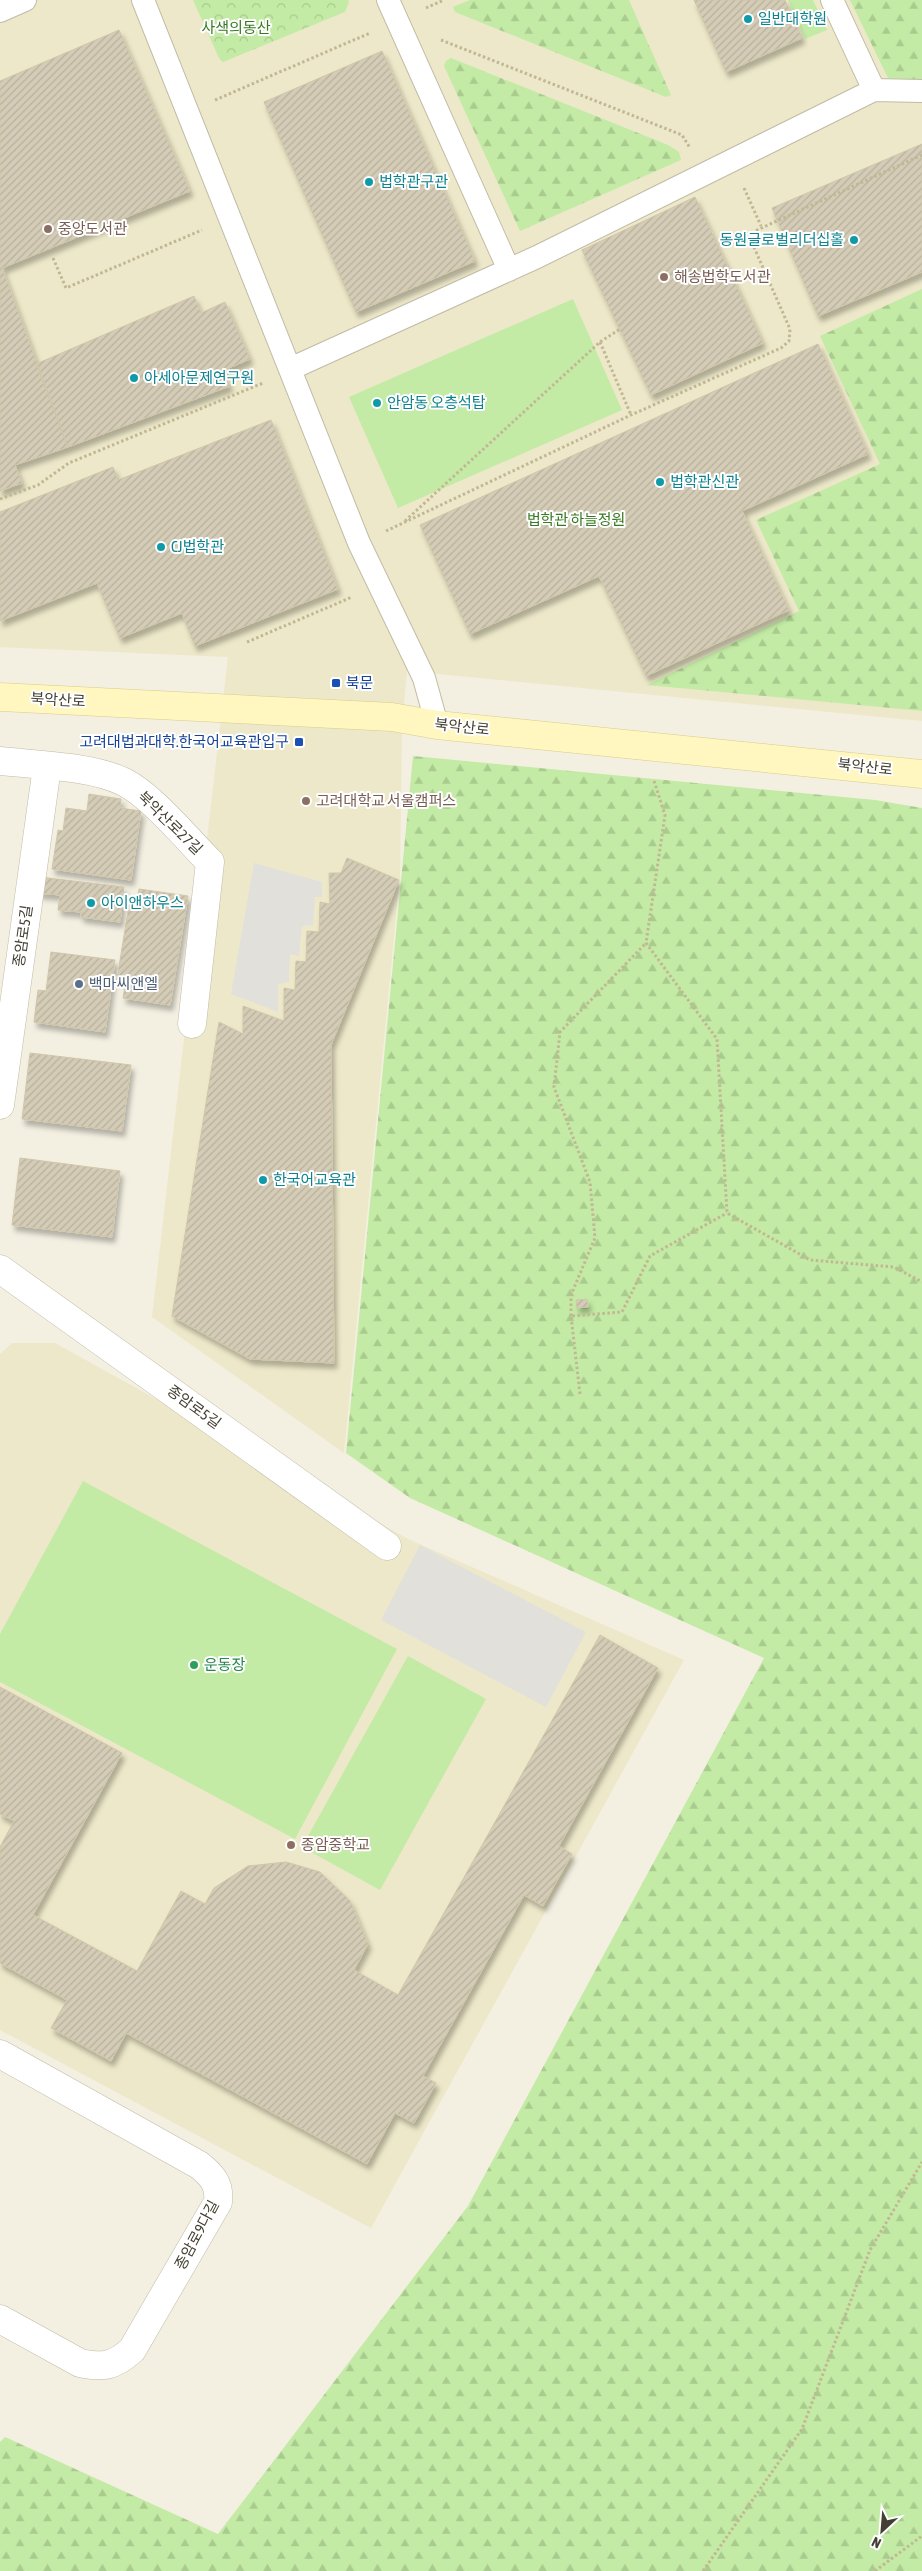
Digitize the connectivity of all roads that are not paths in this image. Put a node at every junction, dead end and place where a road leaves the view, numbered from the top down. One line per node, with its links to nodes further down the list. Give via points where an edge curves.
1 (26, 0): 5 (lane)
2 (143, 0): 9 (lane)
3 (388, 0): 8 (lane)
4 (832, 0): 6 (lane)
5 (0, 11)
6 (874, 90): 7 (lane); 8 (lane)
7 (922, 91)
8 (509, 270): 9 (lane)
9 (290, 369): 11 (lane, via 359,543 424,678)
10 (0, 697): 11 (street, 북악산로, via 392,718)
11 (437, 725): 14 (street, 북악산로)
12 (0, 761): 13 (street, 북악산로27길)
13 (47, 766): 15 (street, 북악산로27길, via 98,773 140,791 210,862); 16 (street, 종암로5길)
14 (922, 774)
15 (192, 1024)
16 (0, 1105)
17 (0, 1268): 18 (street, 종암로5길)
18 (387, 1546)
19 (0, 2054): 20 (street, 종암로9다길, via 199,2165 215,2181 219,2191 218,2202 132,2350 119,2362 107,2366 80,2363)
20 (0, 2319)

